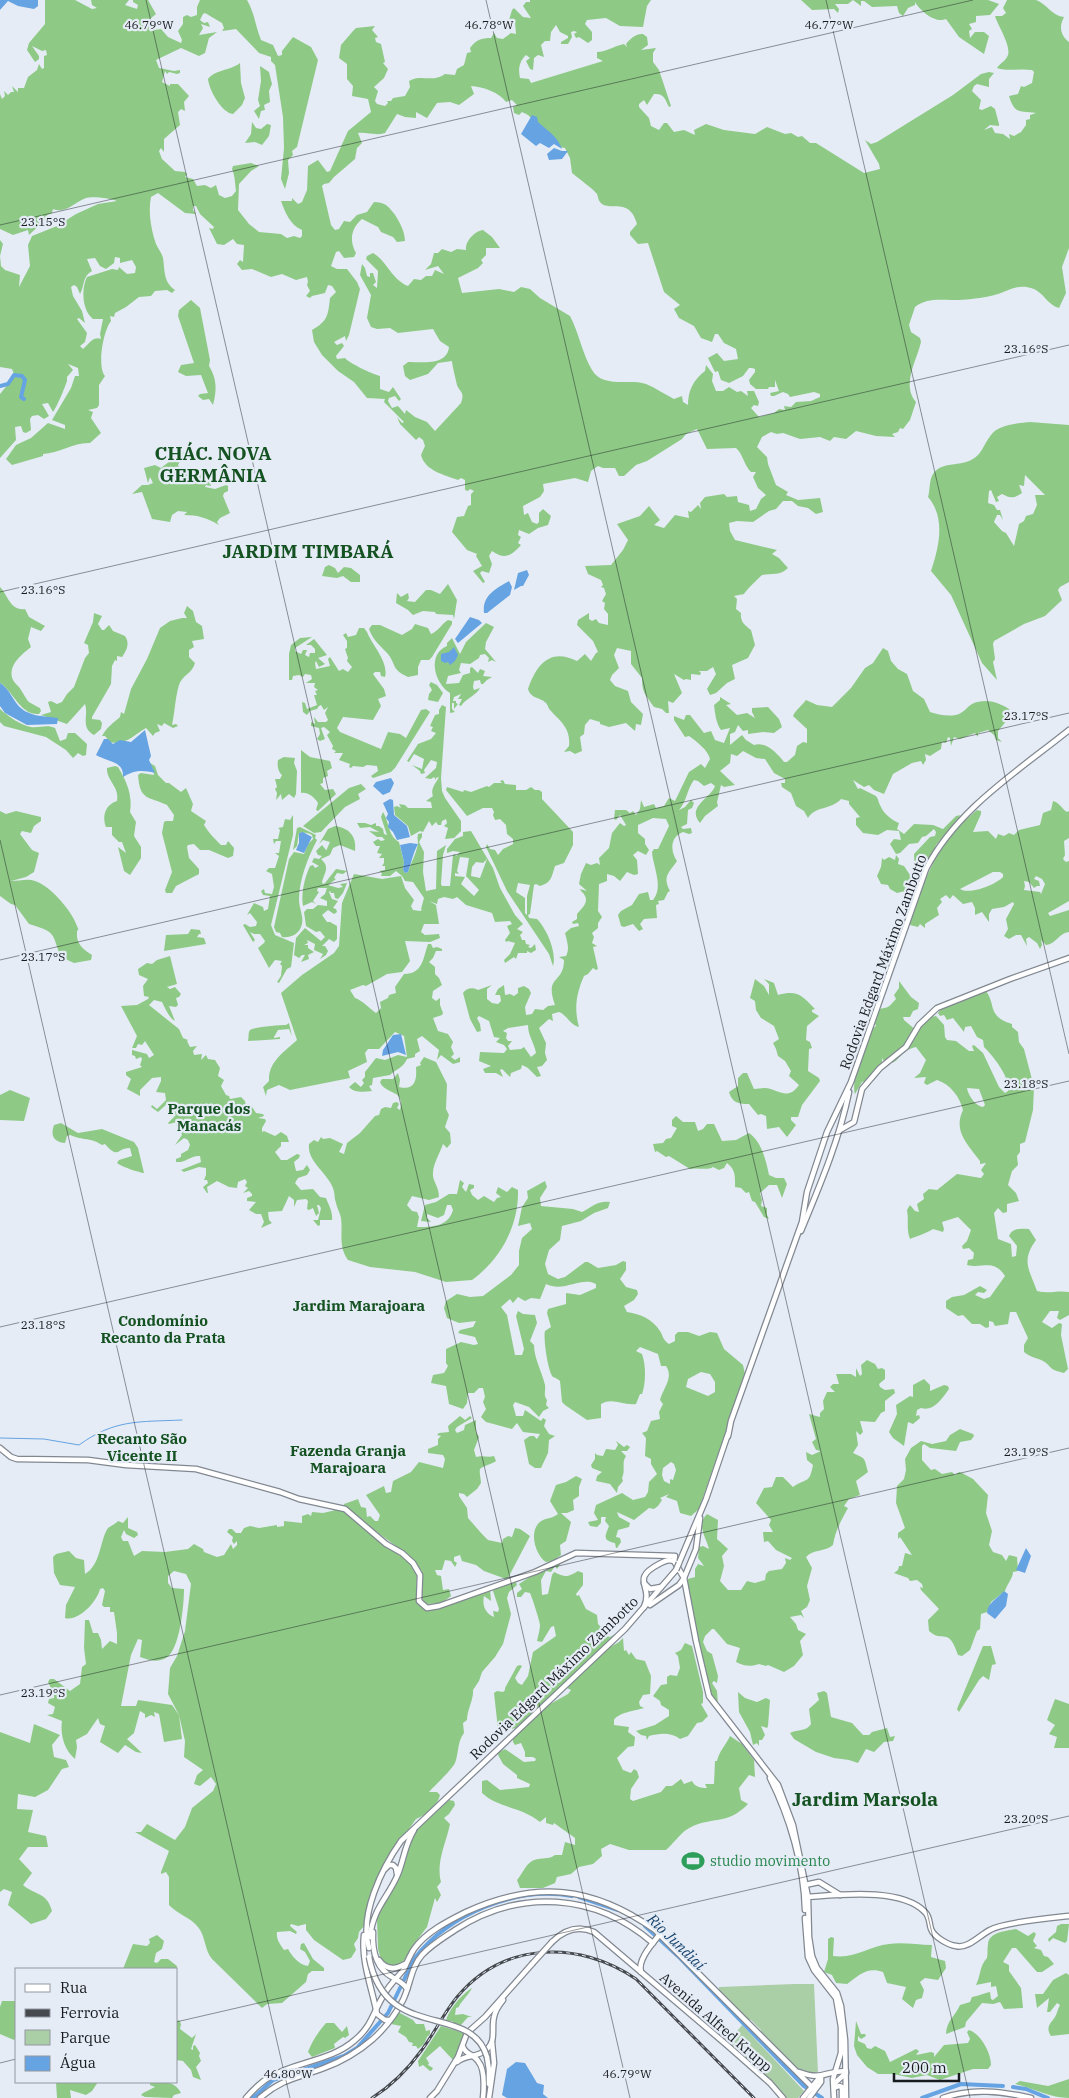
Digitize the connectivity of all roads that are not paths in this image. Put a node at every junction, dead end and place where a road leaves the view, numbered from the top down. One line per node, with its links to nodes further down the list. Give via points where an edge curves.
1 (1069, 730): 3 (main road, Rodovia Edgard Máximo Zambotto, via 976,804 934,853)
2 (1069, 958): 4 (main road, via 937,1008 919,1026 906,1048 880,1068 862,1088 856,1119)
3 (851, 1082): 4 (main road, Rodovia Edgard Máximo Zambotto); 5 (main road, Rodovia Edgard Máximo Zambotto)
4 (844, 1127): 5 (main road, via 834,1125); 7 (main road, Rodovia Edgard Máximo Zambotto)
5 (827, 1132): 6 (main road, Rodovia Edgard Máximo Zambotto)
6 (812, 1176): 7 (main road, via 811,1186 814,1189); 8 (main road, Rodovia Edgard Máximo Zambotto, via 802,1222)
7 (824, 1176): 8 (main road, Rodovia Edgard Máximo Zambotto)
8 (728, 1436): 10 (main road, Rodovia Edgard Máximo Zambotto)
9 (0, 1448): 11 (main road, via 16,1459 88,1460 196,1469 299,1500 345,1509 413,1563 420,1575 419,1600 428,1608 518,1578 576,1552 672,1555 675,1556)
10 (701, 1511): 12 (main road, via 696,1549); 13 (main road, Rodovia Edgard Máximo Zambotto)
11 (674, 1561): 13 (main road); 15 (main road, via 664,1561 649,1569 643,1577)
12 (688, 1564): 13 (main road); 14 (main road)
13 (678, 1567): 14 (main road); 16 (main road, Rodovia Edgard Máximo Zambotto)
14 (684, 1578): 17 (main road); 18 (main road)
15 (644, 1583): 16 (main road, via 654,1590); 19 (main road, via 646,1599)
16 (664, 1586): 19 (main road, Rodovia Edgard Máximo Zambotto)
17 (672, 1590): 18 (main road, via 680,1588); 19 (main road)
18 (686, 1595): 23 (main road, via 709,1696 778,1785 793,1825)
19 (641, 1612): 20 (main road, Rodovia Edgard Máximo Zambotto, via 582,1672)
20 (426, 1816): 21 (main road, Rodovia Edgard Máximo Zambotto, via 401,1841); 22 (main road, Rodovia Edgard Máximo Zambotto, via 408,1839)
21 (382, 1873): 22 (main road, via 393,1865); 30 (main road, Rodovia Edgard Máximo Zambotto)
22 (396, 1877): 28 (main road, Rodovia Edgard Máximo Zambotto)
23 (804, 1886): 24 (main road, via 819,1882); 27 (main road)
24 (831, 1890): 25 (main road); 26 (main road)
25 (833, 1896): 26 (main road); 27 (main road)
26 (842, 1896): 29 (main road, via 880,1894 905,1899 924,1911 937,1936 961,1947 997,1927)
27 (806, 1897): 40 (main road, via 808,1957)
28 (381, 1902): 33 (main road, Rodovia Edgard Máximo Zambotto, via 373,1921); 34 (main road, via 373,1930)
29 (1069, 1917)
30 (368, 1919): 33 (main road, Rodovia Edgard Máximo Zambotto); 43 (main road, via 364,1954)
31 (660, 1935): 32 (main road); 36 (main road, via 631,1914 583,1894 520,1894 482,1905 436,1929 415,1948); 53 (main road)
32 (654, 1942): 35 (main road); 41 (main road, via 607,1913 560,1901 520,1903 466,1923 428,1949 420,1957)
33 (369, 1948): 64 (main road, Rodovia Edgard Máximo Zambotto, bridge, via 376,1981 392,2001 417,2017 457,2026 481,2043 489,2070)
34 (375, 1952): 36 (main road, via 383,1966 389,1969); 39 (main road, via 380,1968)
35 (642, 1962): 37 (main road); 38 (main road)
36 (405, 1964): 39 (main road)
37 (632, 1966): 38 (main road, Avenida Alfred Krupp); 42 (main road, Avenida Alfred Krupp, bridge, via 587,1929 568,1930 552,1942)
38 (642, 1974): 65 (main road, Avenida Alfred Krupp, via 736,2053)
39 (396, 1980): 41 (main road); 43 (main road, via 384,1993)
40 (823, 1980): 50 (main road, via 837,2002 841,2027); 51 (main road, via 837,1993 841,2006)
41 (406, 1987): 44 (main road, via 403,2000)
42 (510, 1989): 45 (main road); 46 (main road, via 495,2012)
43 (377, 2010): 44 (main road, via 378,2016); 61 (main road, via 372,2022 353,2042 338,2052 270,2076)
44 (387, 2020): 62 (main road, via 378,2034 357,2052 324,2068 285,2080)
45 (479, 2022): 46 (main road, via 487,2021); 48 (main road, via 467,2033)
46 (492, 2026): 47 (main road)
47 (492, 2042): 49 (main road, via 482,2053); 64 (main road, via 494,2063)
48 (463, 2046): 49 (main road); 52 (main road)
49 (472, 2056): 52 (main road, via 461,2059); 64 (main road, via 481,2066)
50 (838, 2063): 51 (main road, via 841,2068); 54 (main road)
51 (846, 2064): 55 (main road)
52 (450, 2071): 63 (main road)
53 (796, 2072): 56 (main road, via 811,2077); 59 (main road)
54 (835, 2072): 55 (main road); 56 (main road); 58 (main road)
55 (846, 2072): 58 (main road); 66 (main road)
56 (821, 2076): 57 (main road); 59 (main road)
57 (821, 2082): 58 (main road, via 828,2083); 59 (main road)
58 (833, 2089): 60 (main road); 66 (main road, via 840,2086)
59 (810, 2093)
60 (834, 2097)
61 (246, 2098)
62 (260, 2098)
63 (431, 2098)
64 (486, 2098)
65 (783, 2098)
66 (844, 2098)
67 (943, 2098): 68 (main road, via 964,2092)
68 (1030, 2098)

